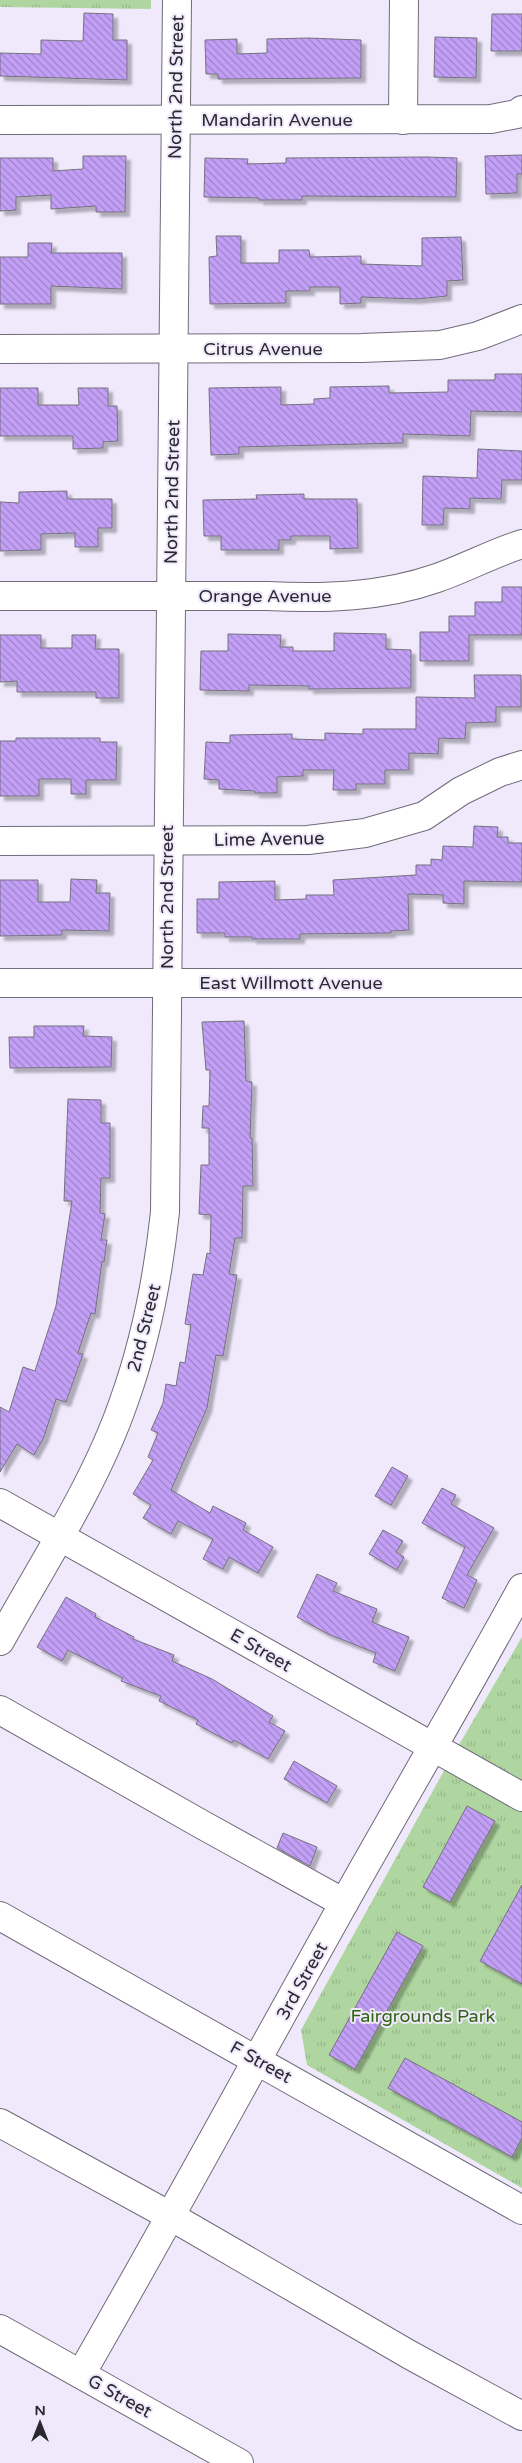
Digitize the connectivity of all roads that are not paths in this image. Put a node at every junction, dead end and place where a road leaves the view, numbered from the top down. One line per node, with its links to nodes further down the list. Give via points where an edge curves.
1 (177, 0): 5 (street, North 2nd Street)
2 (404, 0): 6 (street)
3 (522, 110): 6 (street, Mandarin Avenue, via 491,119)
4 (0, 120): 5 (street, Mandarin Avenue)
5 (176, 120): 6 (street, Mandarin Avenue); 9 (street, North 2nd Street)
6 (403, 120)
7 (522, 319): 9 (street, Citrus Avenue, via 478,336 440,345)
8 (0, 349): 9 (street, Citrus Avenue)
9 (174, 349): 12 (street, North 2nd Street)
10 (522, 544): 12 (street, Orange Avenue, via 436,578 375,593 310,598)
11 (0, 596): 12 (street, Orange Avenue)
12 (170, 596): 14 (street, North 2nd Street)
13 (522, 765): 14 (street, Lime Avenue, via 500,772 461,792 424,816 365,833 308,840)
14 (168, 841): 15 (street, Lime Avenue); 18 (street, North 2nd Street)
15 (0, 842)
16 (522, 983): 18 (street, East Willmott Avenue)
17 (0, 984): 18 (street, East Willmott Avenue)
18 (166, 984): 20 (street, 2nd Street, via 165,1212 154,1293 124,1403 96,1468)
19 (0, 1503): 20 (street, E Street)
20 (58, 1536): 22 (street, 2nd Street); 24 (street, E Street)
21 (522, 1588): 24 (street, 3rd Street)
22 (0, 1641)
23 (0, 1710): 26 (street)
24 (434, 1748): 25 (street, E Street); 26 (street, 3rd Street)
25 (522, 1797)
26 (344, 1903): 28 (street, 3rd Street)
27 (0, 1916): 28 (street, F Street)
28 (258, 2061): 30 (street, F Street); 31 (street, 3rd Street)
29 (0, 2123): 31 (street)
30 (522, 2210)
31 (172, 2217): 33 (street, 3rd Street); 34 (street, via 410,2356)
32 (0, 2329): 33 (street, G Street)
33 (81, 2374): 35 (street, G Street)
34 (522, 2416)
35 (239, 2463)

